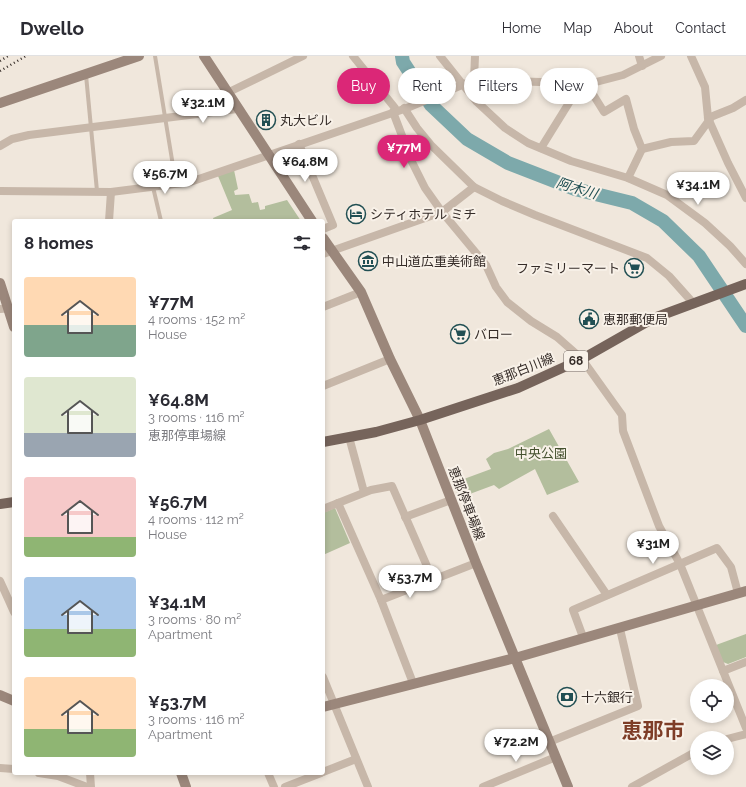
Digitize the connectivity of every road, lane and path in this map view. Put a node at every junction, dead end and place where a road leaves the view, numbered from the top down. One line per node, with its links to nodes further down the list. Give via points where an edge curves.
1 (139, 56): 13 (main road)
2 (155, 56): 24 (lane)
3 (204, 56): 16 (main road)
4 (303, 56): 16 (street)
5 (353, 56): 23 (street, via 395,108)
6 (440, 56): 15 (street)
7 (475, 56): 12 (street)
8 (639, 56): 11 (street)
9 (661, 56): 11 (street)
10 (691, 56): 25 (street, via 705,87)
11 (642, 66): 14 (street, via 608,80)
12 (474, 68)
13 (86, 74): 19 (main road); 26 (lane)
14 (598, 81)
15 (463, 84): 21 (street); 29 (street, via 481,106 505,128)
16 (229, 92): 22 (main road)
17 (746, 100): 25 (street)
18 (598, 102): 30 (street, via 604,112 626,99)
19 (0, 103)
20 (568, 104): 29 (street)
21 (405, 108): 23 (street); 35 (street, via 417,128)
22 (237, 109): 24 (street); 31 (main road)
23 (393, 112): 27 (street); 40 (street, via 412,162 425,188)
24 (165, 119): 26 (street); 33 (lane)
25 (709, 119): 30 (street, via 694,141 671,142); 39 (street)
26 (92, 126): 28 (street, via 17,138); 37 (lane)
27 (299, 144): 31 (street); 44 (street, via 333,225)
28 (0, 146)
29 (541, 148): 32 (street, via 571,161)
30 (642, 149): 32 (street)
31 (268, 154): 33 (street, via 190,182); 43 (main road)
32 (628, 178): 46 (street, via 668,195 710,228)
33 (176, 184): 34 (street)
34 (153, 187): 38 (street); 42 (lane)
35 (474, 187): 40 (street); 50 (street, via 522,210 646,258 669,276)
36 (0, 191): 37 (street)
37 (96, 191): 38 (street)
38 (111, 192): 41 (street)
39 (746, 198)
40 (442, 212): 45 (street); 55 (street, via 486,265 496,287 507,302 557,337)
41 (109, 219)
42 (161, 219)
43 (311, 219)
44 (325, 228)
45 (328, 253): 49 (main road, 恵那停車場線)
46 (746, 264)
47 (0, 283): 52 (main road)
48 (746, 284): 50 (main road, 恵那白川線 / 68)
49 (361, 292): 51 (street); 54 (main road, 恵那停車場線)
50 (694, 304): 55 (main road, 恵那白川線 / 68, via 654,318)
51 (325, 307)
52 (8, 308): 53 (main road)
53 (12, 321)
54 (390, 359): 56 (street); 57 (main road, 恵那停車場線)
55 (582, 359): 57 (main road, 恵那白川線 / 68, via 518,388); 69 (street, via 622,415 623,431 659,526)
56 (325, 385)
57 (420, 420): 58 (main road, 恵那白川線 / 68); 61 (main road, 恵那停車場線)
58 (349, 437): 59 (main road, 恵那白川線 / 68); 60 (street)
59 (325, 442)
60 (364, 492): 63 (street); 67 (street, via 392,486)
61 (451, 500): 67 (street); 68 (main road, 恵那停車場線)
62 (12, 502): 64 (main road)
63 (338, 503): 65 (street); 74 (street)
64 (0, 504)
65 (325, 508)
66 (553, 516): 73 (street)
67 (406, 517): 70 (street)
68 (476, 562): 70 (street); 79 (main road, 恵那停車場線)
69 (680, 564): 72 (street, via 717,548 731,567); 73 (street); 75 (street)
70 (433, 580): 74 (street)
71 (0, 581): 76 (street)
72 (742, 592): 75 (main road)
73 (607, 595): 78 (street, via 573,610)
74 (381, 600): 83 (street)
75 (696, 605): 77 (main road); 81 (street)
76 (12, 608)
77 (620, 629): 78 (main road); 91 (street, via 638,706)
78 (583, 637): 79 (main road)
79 (515, 658): 83 (main road); 91 (main road, 恵那停車場線)
80 (746, 662): 81 (street)
81 (723, 672): 88 (street)
82 (325, 682): 86 (street)
83 (413, 683): 86 (main road)
84 (0, 695): 85 (main road)
85 (12, 700)
86 (335, 704): 87 (main road); 94 (street)
87 (325, 706)
88 (746, 728)
89 (746, 734): 90 (street)
90 (734, 737)
91 (549, 742): 93 (main road, 恵那停車場線)
92 (690, 755): 111 (street)
93 (556, 757): 109 (street); 110 (main road, 恵那停車場線)
94 (356, 759): 97 (street); 108 (street)
95 (0, 768): 96 (street)
96 (12, 769)
97 (325, 772)
98 (52, 775): 103 (street)
99 (90, 775): 104 (street)
100 (182, 775): 105 (main road)
101 (269, 775): 106 (street)
102 (317, 775): 107 (street)
103 (87, 787)
104 (91, 787)
105 (186, 787)
106 (274, 787)
107 (285, 787)
108 (368, 787)
109 (483, 787)
110 (568, 787)
111 (632, 787)

